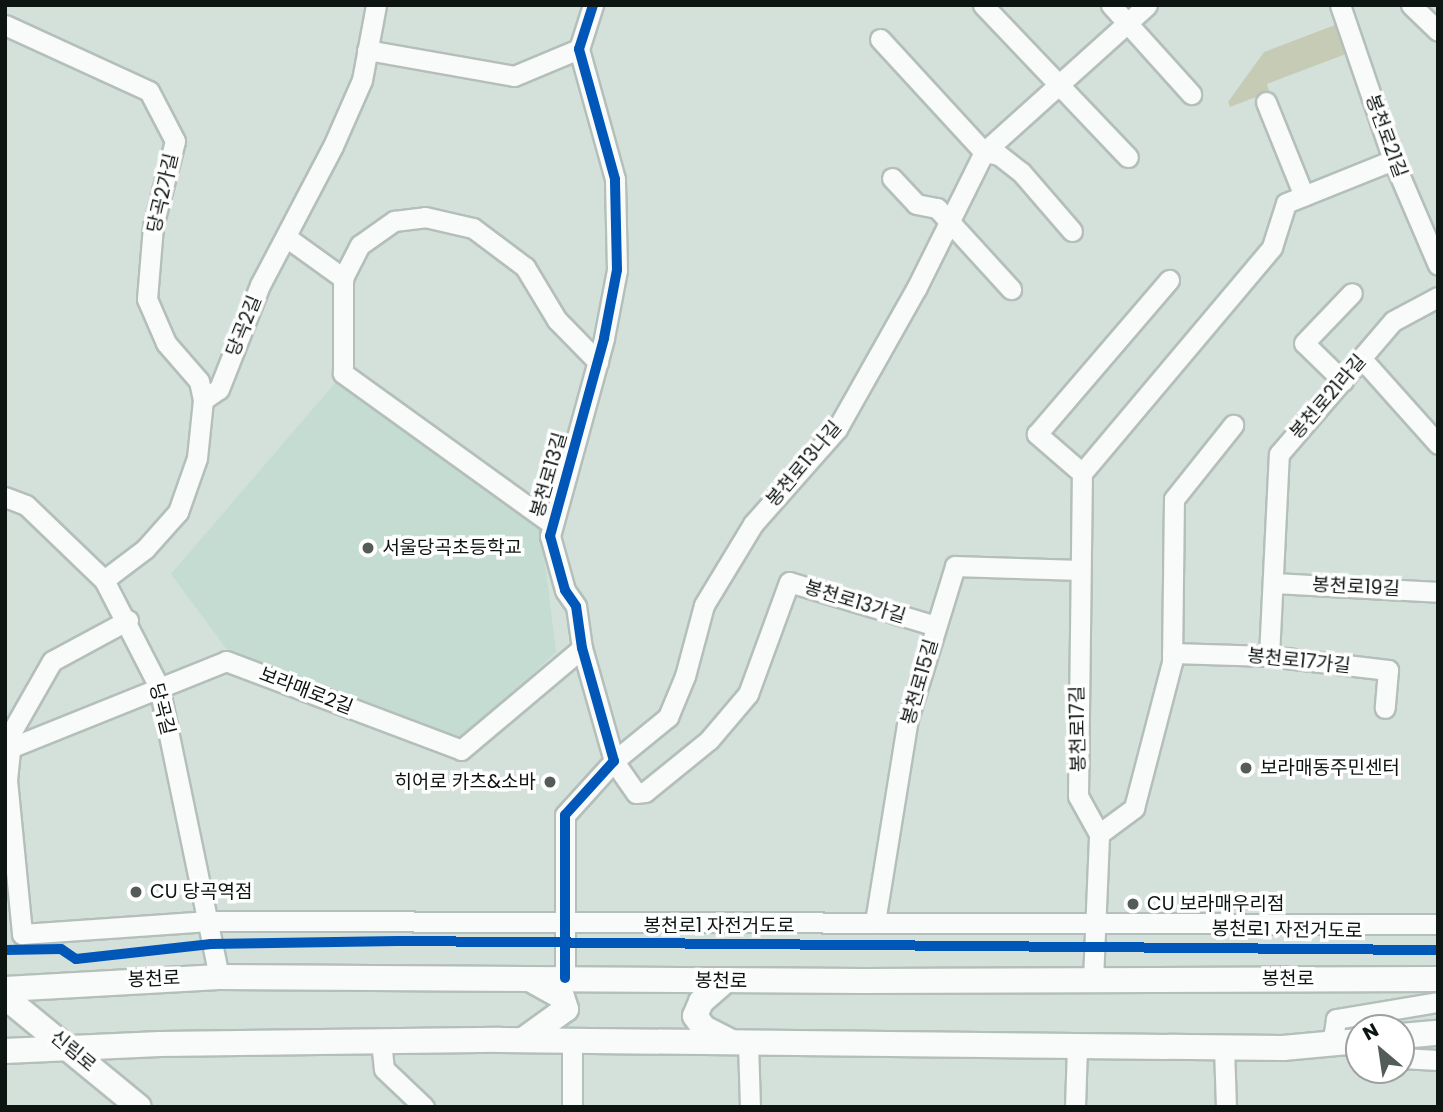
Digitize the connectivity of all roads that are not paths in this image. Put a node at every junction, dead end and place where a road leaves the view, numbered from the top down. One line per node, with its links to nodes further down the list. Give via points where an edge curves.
1 (376, 5): 13 (street, 당곡2길)
2 (593, 5): 12 (street)
3 (983, 5): 14 (street)
4 (1111, 5): 8 (street)
5 (1147, 5): 8 (street, 봉천로13나길)
6 (1340, 5): 19 (street, 봉천로21길)
7 (1410, 5): 10 (street)
8 (1128, 23): 14 (street, 봉천로13나길); 15 (street)
9 (5, 24): 34 (street, 당곡2가길, via 149,91 175,141 153,226 147,299 166,343 199,381)
10 (1438, 31)
11 (880, 39): 17 (street)
12 (579, 49): 13 (street, via 514,76); 32 (street, 봉천로13길, via 615,179 617,271)
13 (367, 50): 24 (street, 당곡2길, via 362,80)
14 (1059, 84): 17 (street, 봉천로13나길); 18 (street)
15 (1191, 94)
16 (1266, 102): 21 (street)
17 (984, 152): 22 (street, 봉천로13나길); 23 (street, via 999,155 1021,172)
18 (1128, 157)
19 (1393, 160): 21 (street); 25 (street, 봉천로21길)
20 (892, 178): 22 (street, via 916,204 937,208)
21 (1304, 196): 37 (street, via 1286,203 1272,247)
22 (949, 222): 28 (street); 52 (street, 봉천로13나길, via 837,429 753,524 704,605 685,676 668,716)
23 (1072, 231)
24 (289, 239): 26 (street); 34 (street, 당곡2길, via 261,285 219,389)
25 (1438, 265)
26 (343, 278): 32 (street, 봉천로13길, via 360,245 394,221 425,217 473,228 525,267 557,320); 39 (street, 봉천로13길, via 342,373)
27 (1169, 280): 37 (street, via 1037,434)
28 (1011, 289)
29 (1352, 293): 33 (street, via 1304,343)
30 (1438, 297): 31 (street, 봉천로21라길, via 1393,321)
31 (1362, 359): 33 (street, 봉천로21라길); 36 (street)
32 (598, 362): 39 (street, 봉천로13길)
33 (1343, 381): 42 (street, 봉천로21라길, via 1279,454)
34 (203, 400): 41 (street, via 198,458 178,512 145,549)
35 (1233, 425): 47 (street, via 1174,499)
36 (1438, 444)
37 (1082, 473): 40 (street, 봉천로17길)
38 (5, 496): 41 (street, 당곡길, via 26,505)
39 (552, 524): 46 (street, 봉천로13길, via 550,536 565,590 576,606)
40 (1079, 570): 45 (street, 봉천로15길, via 955,566); 53 (street, 봉천로17길, via 1078,796)
41 (104, 580): 44 (street, 당곡길)
42 (1274, 583): 43 (street, 봉천로19길); 48 (street, 봉천로21라길)
43 (1438, 592)
44 (128, 620): 49 (street, 당곡길); 51 (street, via 52,661)
45 (936, 626): 52 (street, 봉천로13가길, via 789,582 748,694 709,740 645,792 636,793); 56 (street, 봉천로15길, via 908,719)
46 (582, 648): 49 (street, 보라매로2길, via 461,750 226,661); 52 (street, 봉천로13길)
47 (1172, 653): 48 (street, 봉천로17가길); 53 (street, via 1134,808)
48 (1269, 656): 50 (street, 봉천로17가길, via 1388,670)
49 (159, 687): 51 (street, 보라매로2길); 54 (street, 당곡길)
50 (1385, 708)
51 (6, 749): 54 (street, via 22,934)
52 (614, 761): 55 (street, via 565,815)
53 (1099, 834): 57 (street)
54 (206, 920): 55 (street); 59 (street, 당곡길)
55 (566, 922): 56 (street); 61 (street)
56 (875, 922): 57 (street)
57 (1096, 923): 58 (street); 63 (street)
58 (1438, 924)
59 (219, 976): 60 (main road, 봉천로); 65 (main road, 봉천로)
60 (526, 978): 61 (main road, 봉천로); 72 (main road, via 549,986 566,1009)
61 (565, 978): 64 (main road, 봉천로)
62 (1438, 979): 63 (main road, 봉천로)
63 (1093, 980): 64 (main road, 봉천로)
64 (725, 981): 75 (main road, via 701,1002 695,1016 704,1028)
65 (5, 989)
66 (5, 997): 77 (main road, 신림로)
67 (1438, 1002): 68 (street)
68 (1351, 1014)
69 (1345, 1015): 71 (street, via 1332,1026)
70 (1438, 1032): 76 (main road)
71 (1345, 1038)
72 (522, 1040): 73 (main road); 74 (main road)
73 (381, 1041): 77 (main road); 85 (street, via 384,1069)
74 (572, 1041): 75 (main road); 86 (street)
75 (740, 1043): 78 (main road); 87 (street)
76 (1415, 1045)
77 (69, 1046): 81 (main road); 84 (main road, 신림로)
78 (1077, 1046): 80 (main road); 88 (street)
79 (1345, 1046): 80 (main road)
80 (1224, 1047): 89 (street)
81 (5, 1051)
82 (1415, 1055): 83 (street)
83 (1438, 1060)
84 (139, 1107)
85 (424, 1107)
86 (572, 1107)
87 (750, 1107)
88 (1076, 1107)
89 (1226, 1107)

